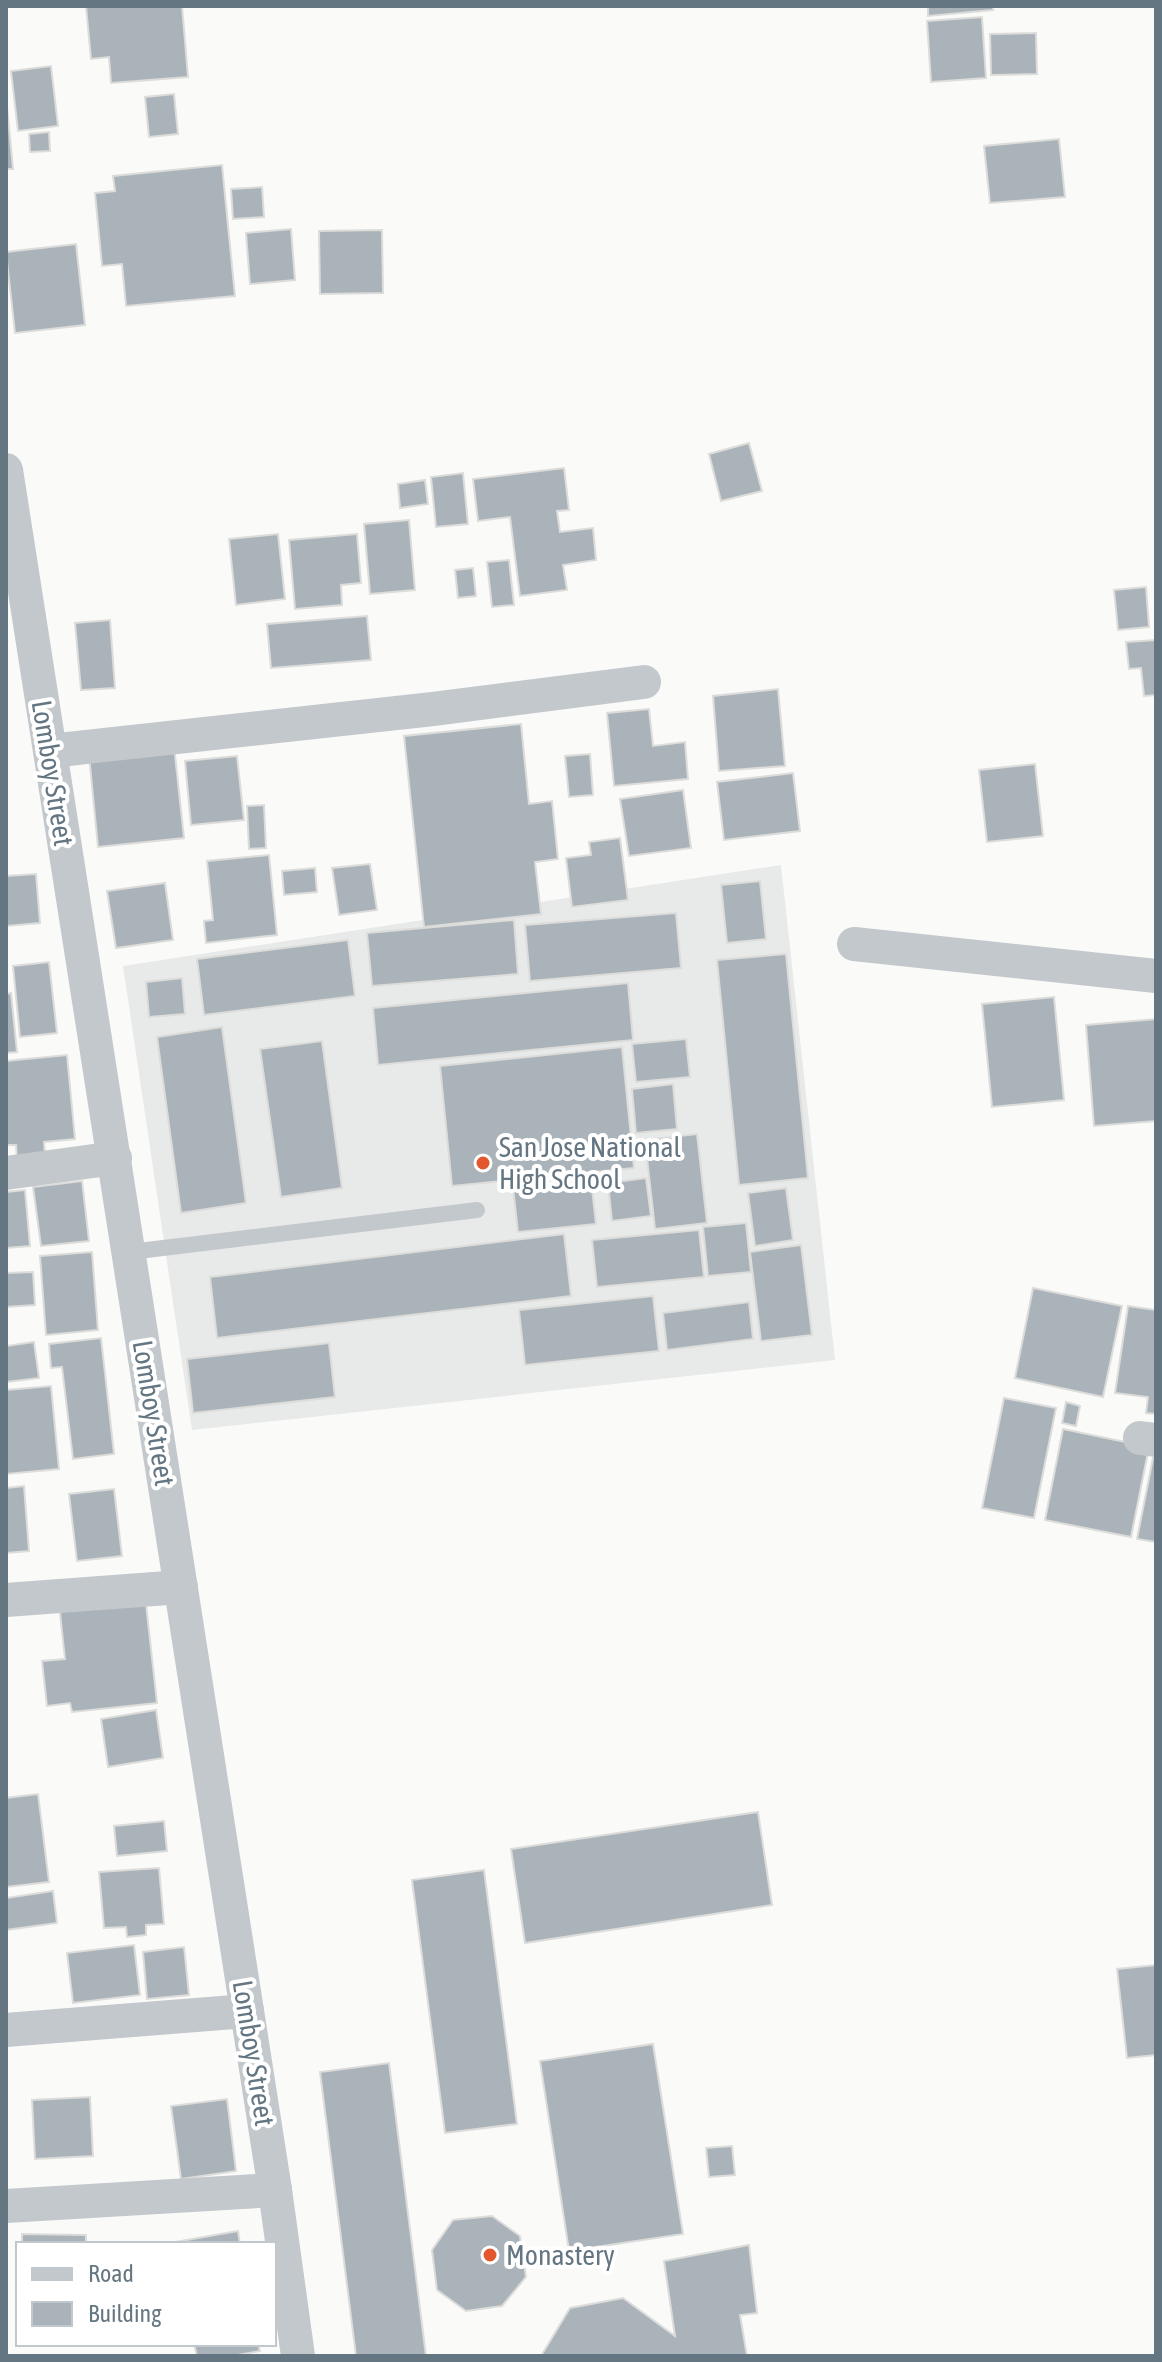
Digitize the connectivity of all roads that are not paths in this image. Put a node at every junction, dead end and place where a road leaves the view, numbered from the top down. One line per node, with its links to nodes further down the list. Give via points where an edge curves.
1 (6, 470): 2 (street, Lomboy Street)
2 (19, 637): 4 (street, Lomboy Street)
3 (644, 682): 4 (street)
4 (50, 751): 7 (street, Lomboy Street)
5 (854, 944): 6 (street)
6 (1156, 976)
7 (115, 1158): 8 (street); 10 (street, Lomboy Street)
8 (6, 1173)
9 (477, 1210): 10 (lane)
10 (130, 1252): 11 (street, Lomboy Street)
11 (181, 1587): 12 (street); 13 (street, Lomboy Street)
12 (6, 1600)
13 (247, 2011): 14 (street); 15 (street, Lomboy Street)
14 (6, 2030)
15 (275, 2190): 16 (street); 17 (street, Lomboy Street)
16 (6, 2206)
17 (298, 2356)

